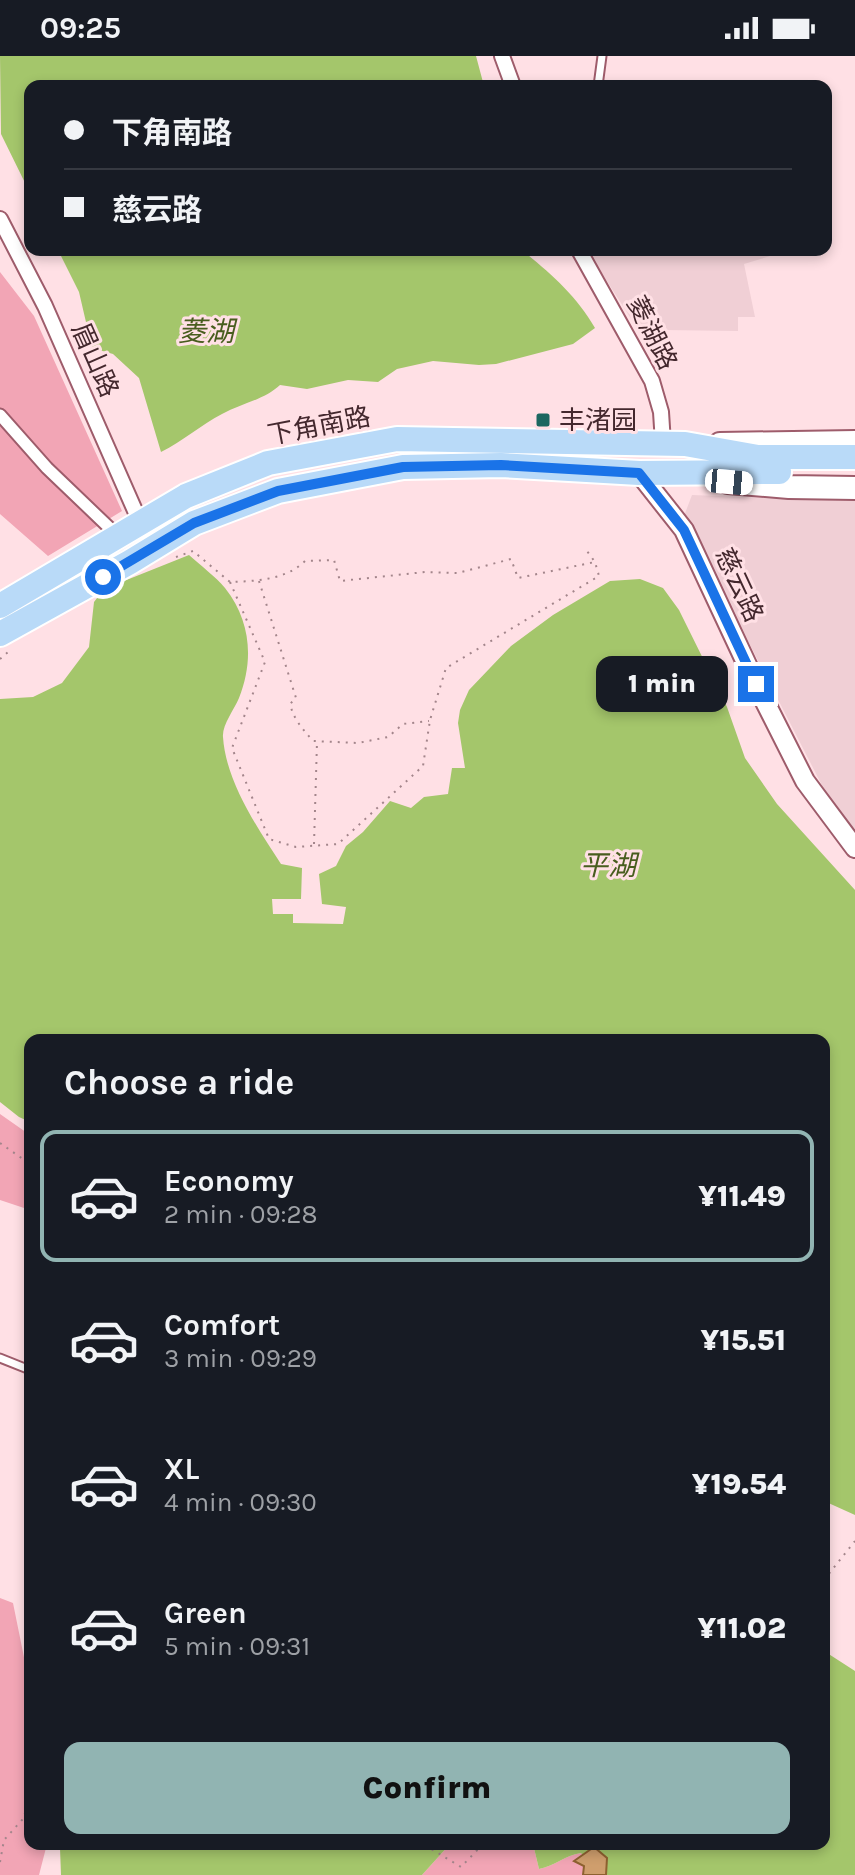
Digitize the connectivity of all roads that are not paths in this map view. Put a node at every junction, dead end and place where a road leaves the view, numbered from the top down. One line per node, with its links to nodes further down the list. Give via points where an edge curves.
1 (502, 56): 3 (street)
2 (602, 56): 4 (lane)
3 (511, 80)
4 (599, 80)
5 (0, 219): 15 (street, 眉山路, via 45,306)
6 (582, 256): 9 (street, 菱湖路, via 652,381)
7 (0, 415): 16 (street)
8 (855, 442): 9 (main road, 下角南路)
9 (674, 444): 11 (main road, 下角南路); 15 (main road, 下角南路, via 397,439 268,463 186,496)
10 (855, 457): 11 (main road)
11 (759, 464): 12 (main road); 13 (main road)
12 (855, 472)
13 (639, 473): 14 (main road); 18 (main road, via 501,465 403,467 278,491 194,523); 19 (street, 慈云路, via 684,530 805,781)
14 (855, 488)
15 (140, 522): 16 (main road, 下角南路)
16 (118, 537): 17 (main road, 下角南路)
17 (0, 606)
18 (6, 642)
19 (855, 848)
20 (0, 1358): 21 (lane)
21 (24, 1368)

